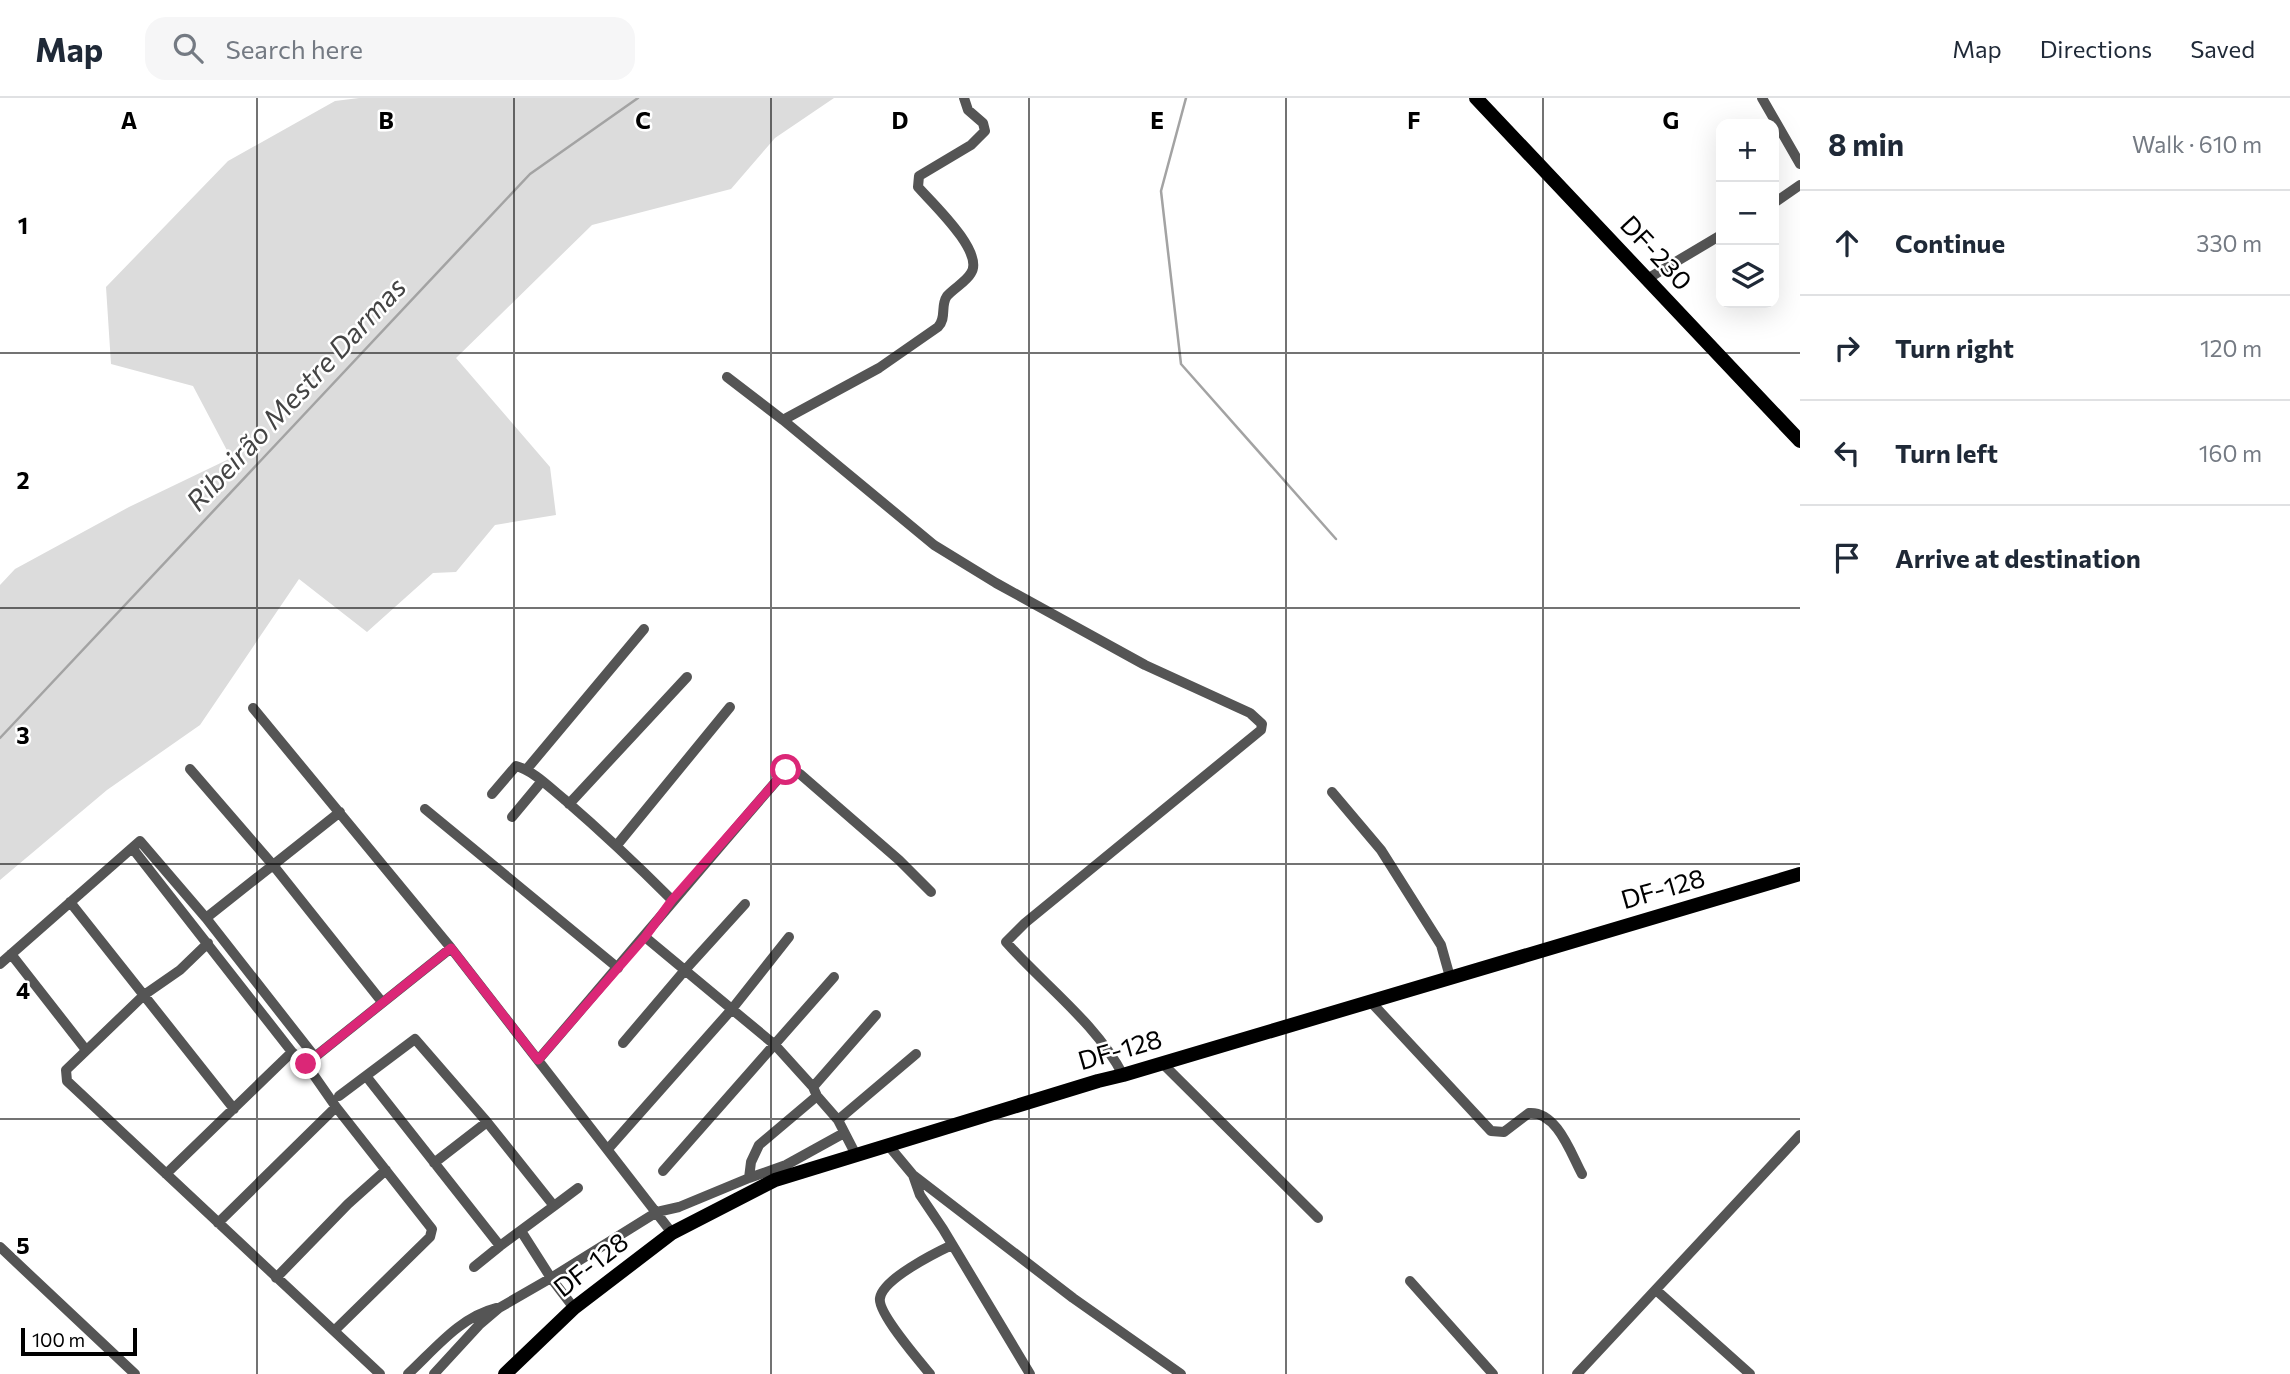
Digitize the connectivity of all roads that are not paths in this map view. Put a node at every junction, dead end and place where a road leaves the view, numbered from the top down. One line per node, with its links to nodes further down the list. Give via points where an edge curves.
1 (964, 98): 10 (street, via 985,131 971,145 919,176 918,187 963,238 974,265 972,273 948,295 938,327 879,368)
2 (1476, 98): 8 (main road, DF-230 / DF-230)
3 (1762, 98): 4 (street)
4 (1800, 164)
5 (1800, 185): 6 (street)
6 (1779, 200)
7 (1716, 237): 8 (street)
8 (1647, 279): 11 (main road, DF-230 / DF-230)
9 (727, 377): 10 (street)
10 (783, 420): 57 (street, via 934,545 1145,665 1250,713 1262,724 1261,730 1006,942 1092,1030)
11 (1800, 441)
12 (644, 629): 17 (street)
13 (687, 677): 21 (street)
14 (730, 707): 25 (street)
15 (253, 708): 23 (street)
16 (190, 769): 27 (street)
17 (526, 770): 18 (street); 20 (street, via 516,766)
18 (542, 781): 21 (street); 24 (street)
19 (1332, 792): 43 (street, via 1381,850 1441,945)
20 (492, 794)
21 (569, 804): 25 (street)
22 (425, 809): 40 (street)
23 (340, 812): 27 (street); 37 (street)
24 (512, 817)
25 (617, 845): 30 (street)
26 (133, 849): 31 (street); 33 (street, via 140,841); 36 (street)
27 (273, 865): 33 (street); 46 (street)
28 (1800, 874): 43 (main road, DF-128 / DF-128)
29 (931, 892): 30 (street, via 800,774 786,770)
30 (672, 900): 34 (street)
31 (69, 902): 38 (street); 44 (street)
32 (745, 904): 41 (street)
33 (206, 918): 54 (street)
34 (645, 937): 40 (street); 41 (street)
35 (789, 937): 47 (street)
36 (208, 943): 44 (street); 52 (street)
37 (451, 948): 46 (street); 55 (street)
38 (11, 954): 39 (street); 51 (street)
39 (0, 964)
40 (618, 968): 55 (street)
41 (685, 970): 47 (street); 49 (street)
42 (834, 977): 50 (street)
43 (1450, 977): 45 (main road, DF-128 / DF-128)
44 (144, 995): 51 (street); 62 (street)
45 (1370, 1001): 56 (main road, DF-128 / DF-128); 74 (street, via 1491,1131 1504,1132 1529,1113 1545,1116)
46 (382, 1002): 54 (street)
47 (732, 1009): 50 (street); 68 (street)
48 (876, 1015): 59 (street)
49 (623, 1043)
50 (775, 1045): 59 (street); 72 (street)
51 (86, 1050): 73 (street, via 66,1070 67,1081)
52 (292, 1052): 54 (street); 62 (street)
53 (916, 1054): 63 (street)
54 (311, 1060): 61 (street)
55 (538, 1060): 68 (street)
56 (1163, 1063): 57 (main road, DF-128 / DF-128); 80 (street)
57 (1123, 1075): 67 (main road, DF-128 / DF-128)
58 (366, 1076): 60 (street); 64 (street, via 415,1039); 70 (street)
59 (815, 1092): 63 (street); 76 (street, via 759,1145)
60 (339, 1096)
61 (336, 1107): 71 (street); 81 (street)
62 (234, 1109): 73 (street)
63 (838, 1121): 65 (street)
64 (487, 1122): 70 (street); 78 (street)
65 (844, 1133): 69 (street); 76 (street, via 786,1165)
66 (1800, 1135): 92 (street)
67 (888, 1145): 69 (main road, DF-128 / DF-128); 75 (street)
68 (608, 1149): 79 (street)
69 (856, 1155): 83 (main road, DF-128 / DF-128, via 775,1180)
70 (434, 1163): 85 (street)
71 (386, 1170): 89 (street); 95 (street, via 432,1233)
72 (663, 1171)
73 (166, 1174): 81 (street)
74 (1582, 1174)
75 (913, 1175): 84 (street, via 920,1195); 104 (street)
76 (749, 1178): 79 (street)
77 (578, 1188): 78 (street)
78 (554, 1206): 82 (street)
79 (657, 1212): 83 (street); 90 (street)
80 (1318, 1218)
81 (218, 1223): 89 (street)
82 (522, 1231): 85 (street); 90 (street)
83 (673, 1233): 94 (main road, DF-128 / DF-128)
84 (953, 1245): 102 (street, via 917,1262 880,1297 880,1305 902,1340); 103 (street)
85 (500, 1246): 88 (street)
86 (0, 1248): 96 (street)
87 (15, 1252): 97 (street)
88 (474, 1267)
89 (276, 1278): 95 (street)
90 (551, 1278): 93 (street); 94 (street)
91 (1410, 1281): 105 (street)
92 (1656, 1290): 106 (street); 107 (street)
93 (499, 1308): 99 (street, via 468,1319); 100 (street)
94 (574, 1308): 101 (main road, DF-128 / DF-128)
95 (334, 1331): 98 (street)
96 (135, 1374)
97 (145, 1374)
98 (380, 1374)
99 (408, 1374)
100 (434, 1374)
101 (505, 1374)
102 (930, 1374)
103 (1030, 1374)
104 (1181, 1374)
105 (1493, 1374)
106 (1577, 1374)
107 (1750, 1374)

